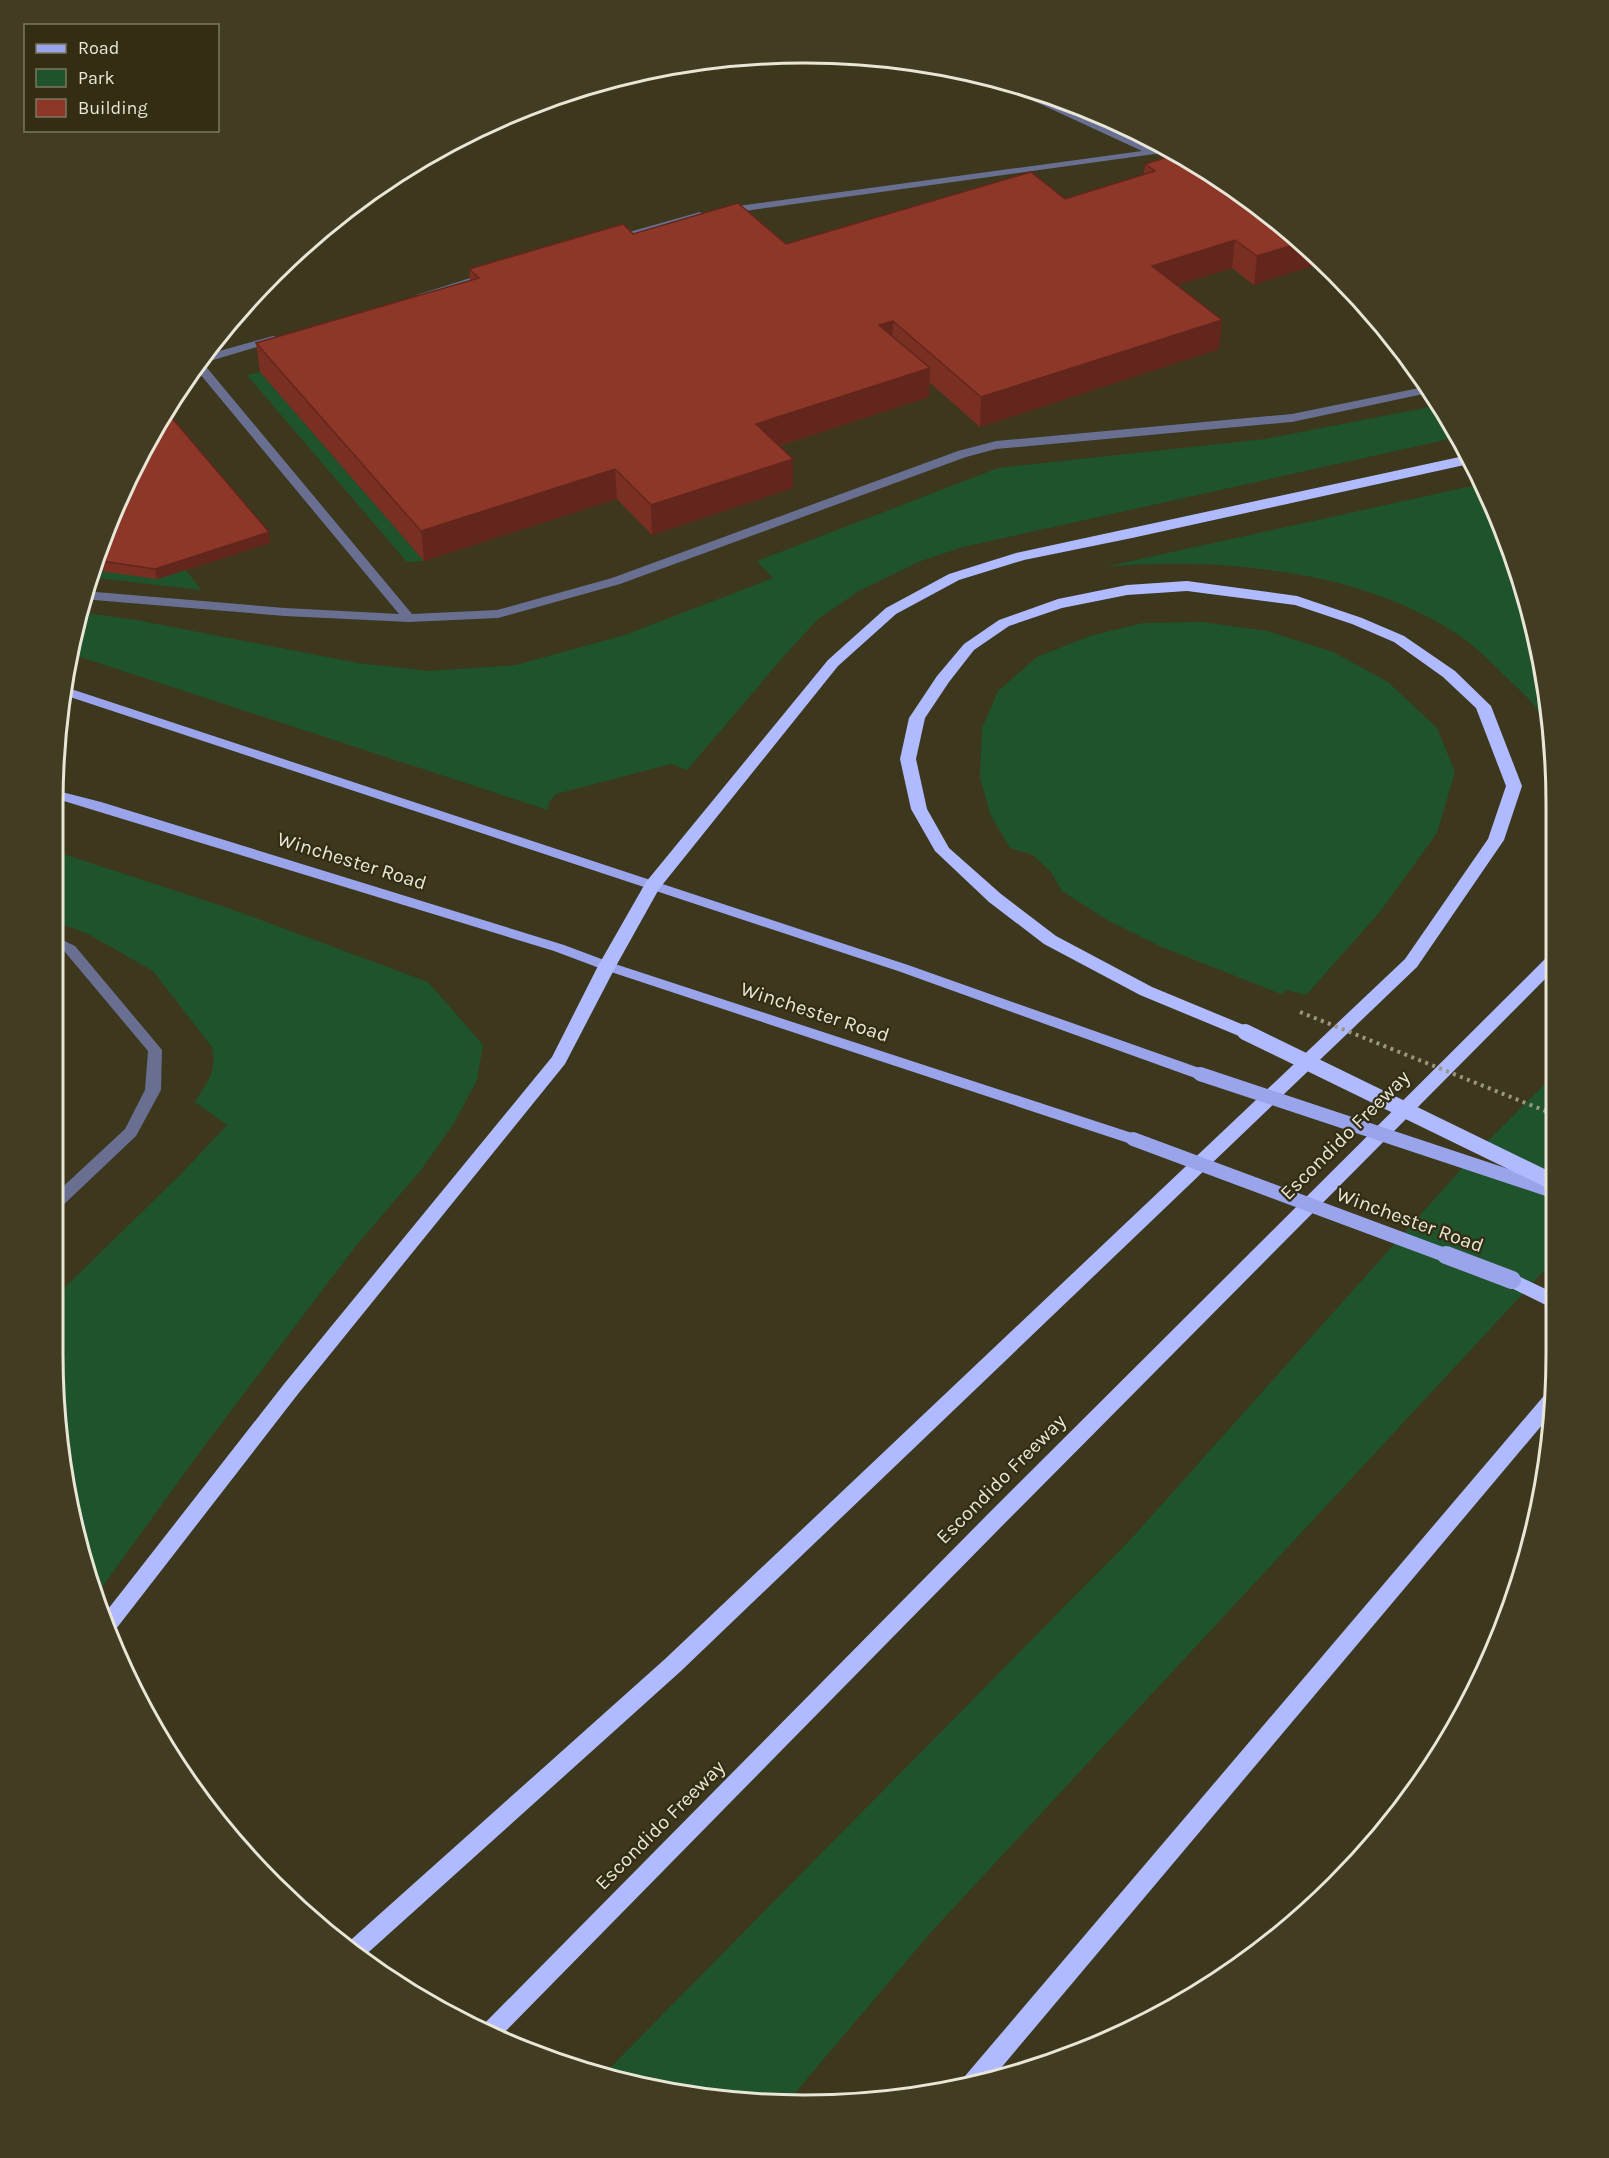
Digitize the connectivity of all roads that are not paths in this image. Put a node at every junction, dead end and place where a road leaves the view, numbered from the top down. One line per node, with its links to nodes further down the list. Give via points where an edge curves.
1 (1052, 105): 2 (lane)
2 (1153, 152): 3 (lane, via 721,211)
3 (599, 242)
4 (497, 273): 5 (lane)
5 (407, 299)
6 (282, 336): 7 (lane)
7 (214, 356)
8 (204, 371): 12 (lane)
9 (1420, 391): 12 (lane, via 1292,418 996,445 616,581 498,614)
10 (1461, 461): 15 (highway, via 1021,555 954,577 891,610 833,663)
11 (93, 596): 12 (lane)
12 (409, 618)
13 (71, 693): 15 (main road)
14 (63, 796): 17 (main road, Winchester Road, via 310,870)
15 (652, 886): 17 (highway); 24 (main road, bridge)
16 (63, 945): 25 (lane, via 155,1050 153,1090 131,1132)
17 (607, 966): 26 (main road, Winchester Road, bridge, via 1133,1139); 30 (highway, via 559,1060 291,1389)
18 (1546, 968): 32 (highway, Escondido Freeway)
19 (1307, 1062): 23 (highway, bridge)
20 (1307, 1062): 21 (highway, bridge, via 1146,990 1050,940 943,851 919,808 908,759 917,718 969,647 1004,623 1058,604 1127,590 1187,586 1297,602 1357,621 1399,639 1449,674 1483,706 1514,786 1496,840 1411,963)
21 (1307, 1062)
22 (1307, 1062): 31 (highway, bridge, via 673,1665)
23 (1546, 1179)
24 (1546, 1189)
25 (63, 1196)
26 (1512, 1280): 27 (main road, Winchester Road); 28 (highway)
27 (1546, 1292)
28 (1546, 1298)
29 (1543, 1410): 33 (highway)
30 (112, 1619)
31 (359, 1946)
32 (494, 2027)
33 (983, 2073)

